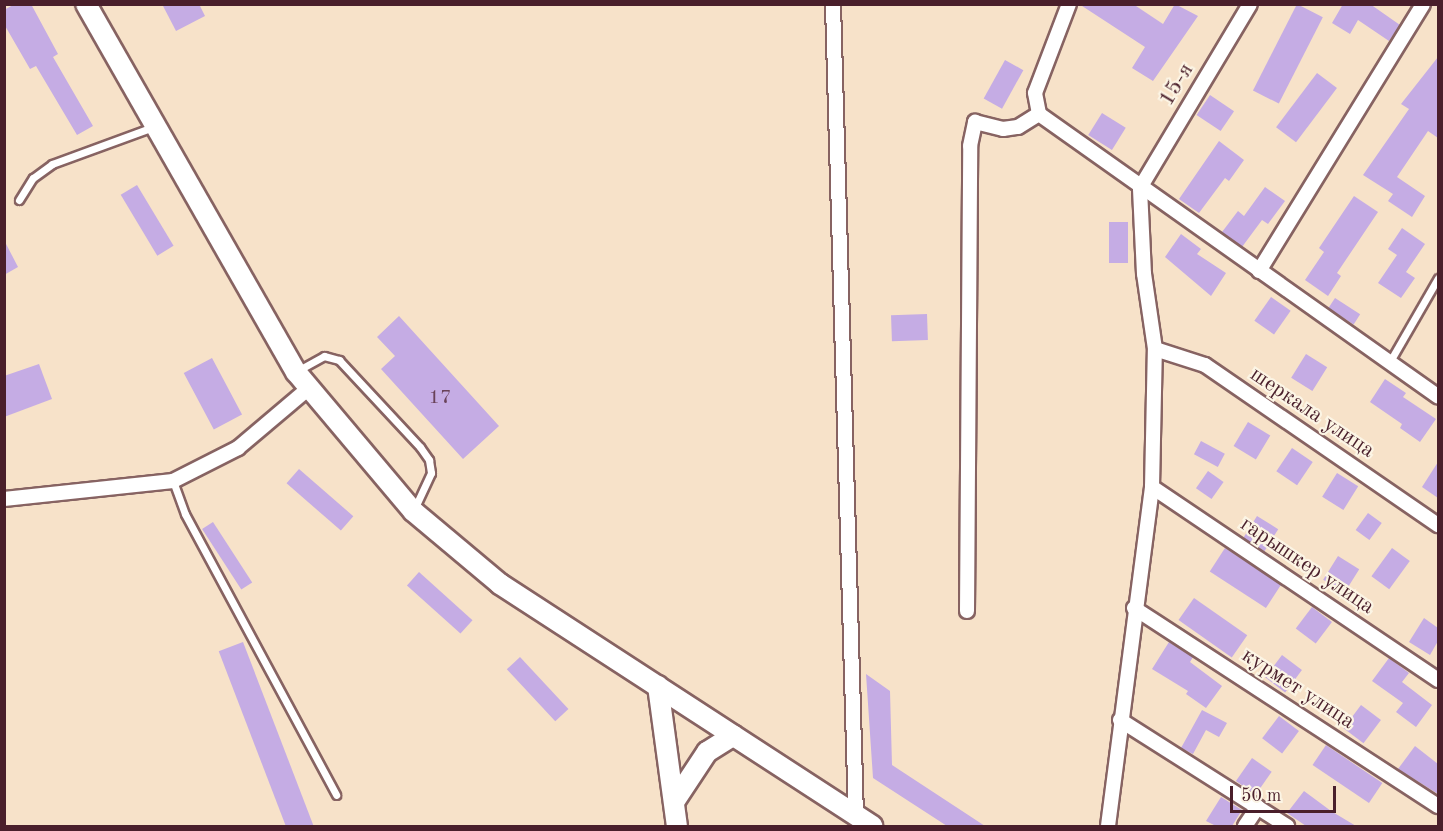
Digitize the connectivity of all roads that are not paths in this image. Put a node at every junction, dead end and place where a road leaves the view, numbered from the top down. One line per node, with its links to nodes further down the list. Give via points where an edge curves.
1 (86, 4): 7 (main road)
2 (833, 4): 32 (street)
3 (1069, 4): 6 (street, via 1035,93)
4 (1250, 4): 8 (street, 15-я)
5 (1423, 4): 10 (street)
6 (1039, 114): 8 (street); 23 (street, via 1018,127 1003,129 975,122 970,147)
7 (155, 126): 9 (lane, via 52,164 33,178); 14 (main road)
8 (1140, 188): 10 (street); 12 (street, via 1144,274)
9 (19, 200)
10 (1259, 271): 13 (street)
11 (1438, 278): 13 (lane)
12 (1155, 350): 18 (street); 21 (street, шеркала улица, via 1205,365)
13 (1389, 363): 16 (street)
14 (296, 372): 15 (main road); 20 (lane, via 324,357 339,360 420,447 429,460 431,473)
15 (309, 388): 17 (street, via 238,448); 20 (main road)
16 (1438, 396)
17 (173, 481): 19 (street); 28 (lane, via 185,514)
18 (1152, 487): 22 (street); 24 (street, гарышкер улица)
19 (4, 499)
20 (413, 511): 25 (main road, via 500,584)
21 (1438, 525)
22 (1134, 608): 26 (street); 30 (street, курмет улица)
23 (968, 611)
24 (1438, 680)
25 (658, 686): 27 (main road); 29 (main road)
26 (1120, 720): 31 (street); 34 (street)
27 (734, 736): 29 (main road, via 707,752); 32 (main road)
28 (336, 795)
29 (674, 802): 33 (main road)
30 (1438, 806)
31 (1257, 807): 35 (street); 36 (street)
32 (864, 821)
33 (676, 826)
34 (1108, 826)
35 (1245, 826)
36 (1287, 826)

